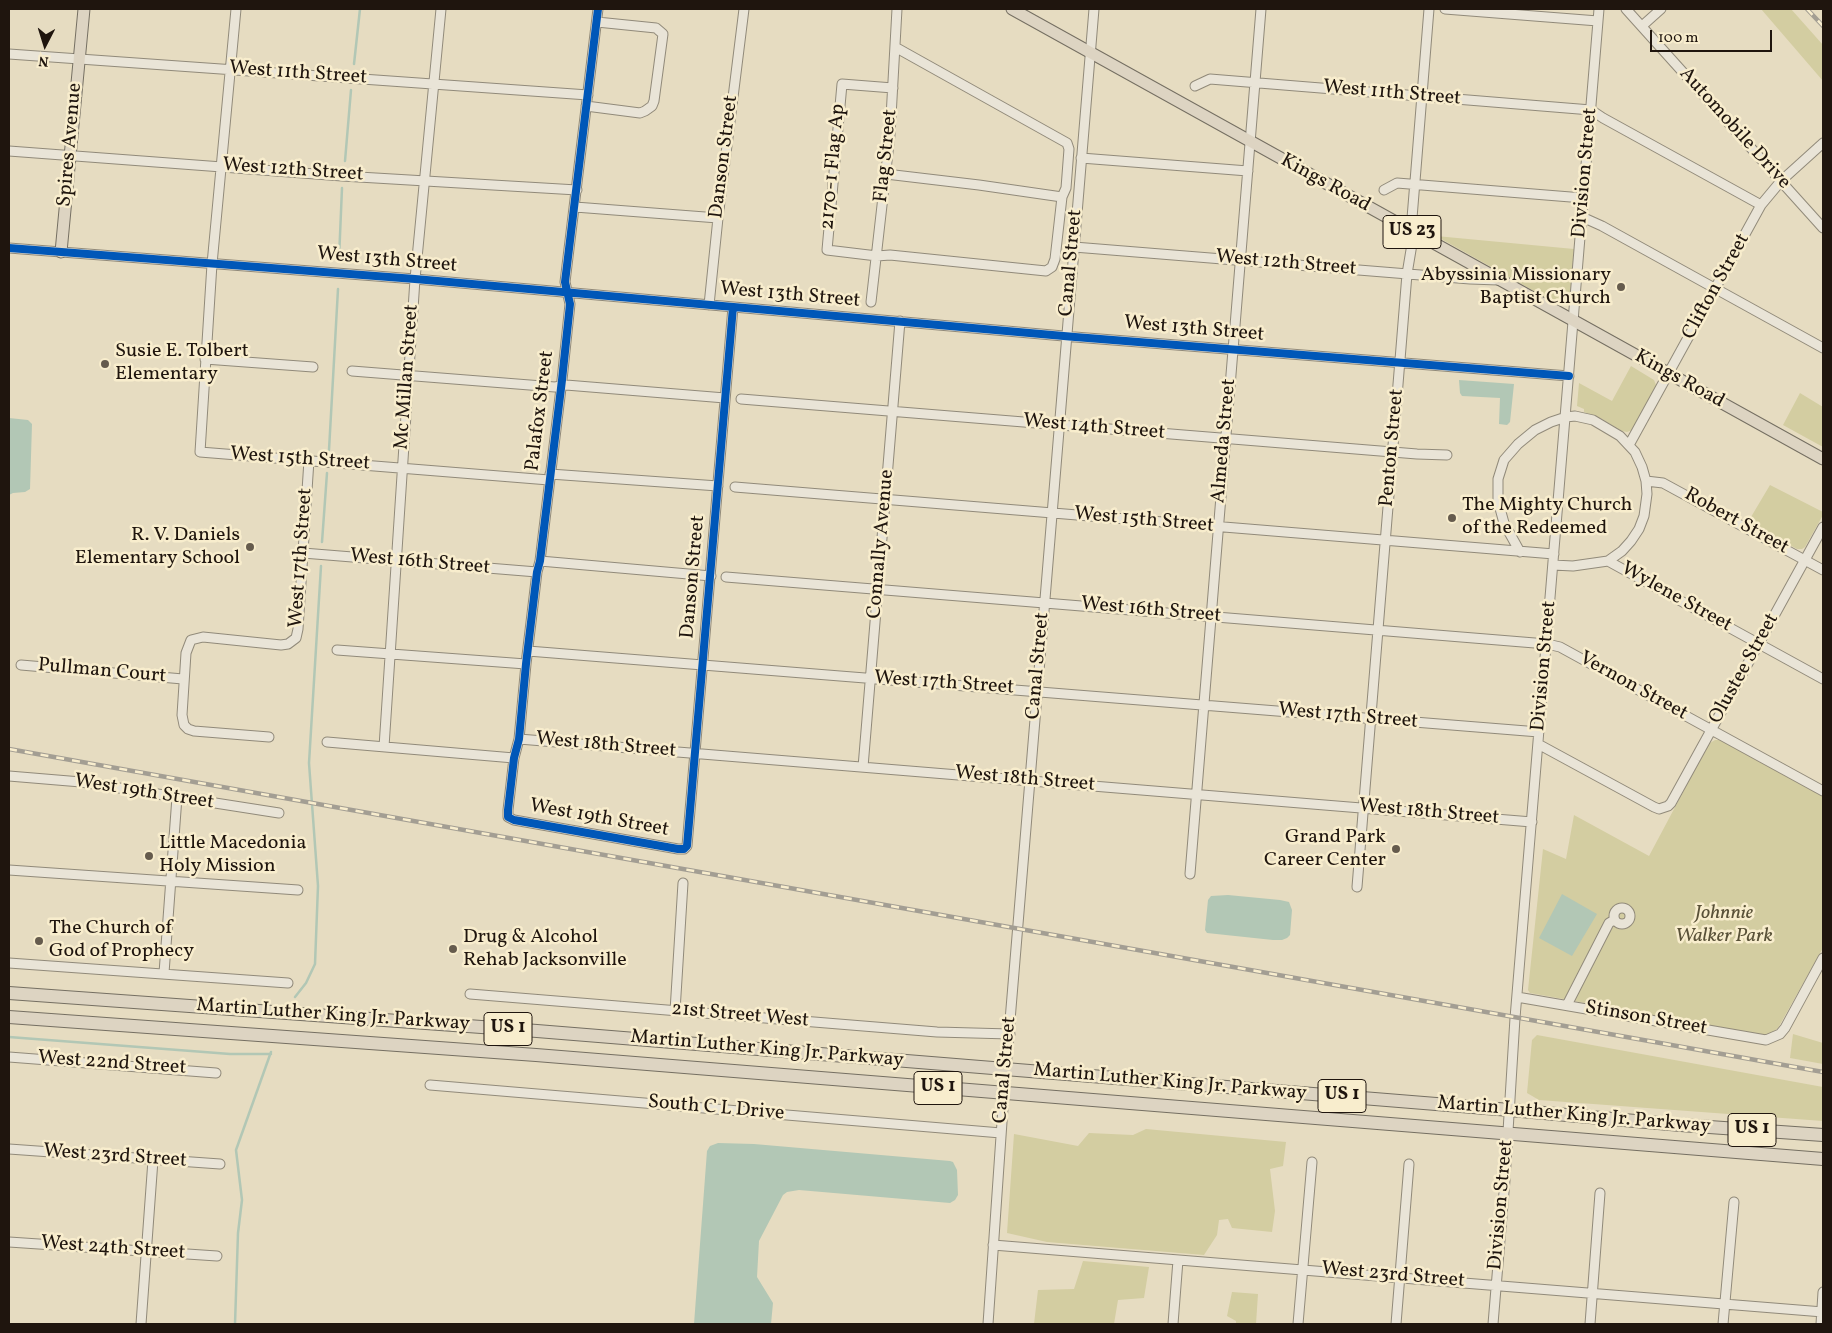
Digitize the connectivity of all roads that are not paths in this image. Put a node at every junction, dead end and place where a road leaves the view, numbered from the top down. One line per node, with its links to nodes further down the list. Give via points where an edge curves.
1 (84, 9): 21 (main road, Spires Avenue)
2 (236, 9): 22 (street)
3 (441, 9): 24 (street, Mc Millan Street)
4 (598, 9): 16 (street, Palafox Street)
5 (744, 9): 49 (street, Danson Street)
6 (897, 9): 18 (street, Flag Street)
7 (1012, 9): 19 (main road, Kings Road / US 23)
8 (1094, 9): 19 (street, Canal Street)
9 (1261, 9): 23 (street, Almeda Street)
10 (1429, 9): 28 (street, Penton Street)
11 (1445, 9): 15 (street)
12 (1599, 9): 15 (street, Division Street)
13 (1626, 9): 17 (street, Automobile Drive)
14 (1661, 9): 17 (street)
15 (1598, 21): 30 (street, Division Street)
16 (596, 22): 27 (street, Palafox Street); 29 (street, via 656,28 663,34 652,106 640,112)
17 (1642, 26): 40 (street, Automobile Drive)
18 (895, 47): 26 (street, Flag Street); 44 (street, via 1067,143 1070,149)
19 (1090, 52): 31 (main road, Kings Road / US 23); 35 (street, Canal Street)
20 (9, 54): 21 (street, West 11th Street)
21 (79, 60): 22 (street, West 11th Street); 34 (main road, Spires Avenue)
22 (230, 70): 24 (street, West 11th Street); 36 (street)
23 (1255, 83): 25 (street, West 11th Street, via 1210,79); 28 (street, West 11th Street); 31 (street, Almeda Street)
24 (434, 84): 27 (street, West 11th Street); 39 (street, Mc Millan Street)
25 (1195, 86)
26 (893, 88): 38 (street, Flag Street); 55 (street, 2170-1 Flag Ap, via 842,84 826,250)
27 (588, 95): 29 (street, Palafox Street)
28 (1422, 96): 30 (street, West 11th Street); 41 (street, Penton Street)
29 (586, 106): 42 (street, Palafox Street)
30 (1591, 110): 45 (street, Division Street); 46 (street)
31 (1251, 142): 37 (street, Almeda Street); 51 (main road, Kings Road / US 23)
32 (1823, 143): 40 (street, Clifton Street)
33 (9, 151): 34 (street, West 12th Street)
34 (69, 156): 36 (street, West 12th Street); 54 (main road, Spires Avenue)
35 (1081, 158): 37 (street); 53 (street, Canal Street)
36 (221, 166): 39 (street, West 12th Street); 57 (street)
37 (1248, 171): 56 (street, Almeda Street)
38 (886, 174): 44 (street); 55 (street, Flag Street)
39 (424, 180): 42 (street, West 12th Street); 59 (street, Mc Millan Street)
40 (1781, 181): 46 (street, Clifton Street); 50 (street, Automobile Drive)
41 (1415, 185): 43 (street, via 1397,183); 45 (street); 51 (street, Penton Street)
42 (577, 190): 47 (street, Palafox Street)
43 (1384, 190)
44 (1062, 197): 55 (street, via 1055,259 1046,272 885,254)
45 (1583, 198): 48 (street, Division Street)
46 (1762, 205): 61 (street, Clifton Street)
47 (575, 207): 49 (street); 62 (street, Palafox Street, via 565,282)
48 (1582, 217): 61 (street); 67 (street, Division Street)
49 (718, 218): 64 (street, Danson Street)
50 (1823, 228)
51 (1412, 232): 58 (street, Penton Street); 60 (main road, Kings Road / US 23)
52 (9, 248): 54 (street, West 13th Street)
53 (1074, 248): 56 (street, West 12th Street); 68 (street, Canal Street)
54 (61, 252): 57 (street, West 13th Street)
55 (877, 256): 63 (street, Flag Street)
56 (1240, 261): 58 (street, West 12th Street); 70 (street, Almeda Street)
57 (212, 264): 59 (street, West 13th Street); 71 (street)
58 (1407, 274): 60 (street, West 12th Street); 72 (street, Penton Street)
59 (415, 280): 62 (street, West 13th Street); 76 (street, Mc Millan Street)
60 (1498, 280): 67 (main road, Kings Road / US 23)
61 (1715, 290): 69 (street); 75 (street, Clifton Street)
62 (568, 294): 64 (street, West 13th Street); 78 (street, Palafox Street, via 570,304)
63 (871, 302)
64 (709, 305): 65 (street, West 13th Street)
65 (733, 307): 66 (street, West 13th Street); 79 (street, Danson Street)
66 (900, 321): 68 (street, West 13th Street); 81 (street, Connally Avenue)
67 (1573, 322): 75 (main road, Kings Road / US 23); 77 (street, Division Street)
68 (1066, 335): 70 (street, West 13th Street); 83 (street, Canal Street)
69 (1823, 348)
70 (1233, 349): 72 (street, West 13th Street); 84 (street, Almeda Street)
71 (206, 359): 73 (street); 89 (street, West 15th Street, via 200,452)
72 (1400, 363): 77 (street, West 13th Street); 86 (street, Penton Street)
73 (313, 367)
74 (352, 371): 76 (street)
75 (1669, 374): 85 (street, Clifton Street); 88 (main road, Kings Road / US 23)
76 (408, 376): 78 (street); 90 (street, Mc Millan Street)
77 (1569, 376): 82 (street, Division Street)
78 (561, 386): 79 (street); 91 (street, Palafox Street)
79 (725, 398): 93 (street, Danson Street)
80 (741, 399): 81 (street, West 14th Street)
81 (892, 412): 83 (street, West 14th Street); 95 (street, Connally Avenue)
82 (1566, 417): 85 (street, via 1593,420); 100 (street, via 1551,422 1524,439 1507,455 1500,469 1497,486 1501,514); 102 (street, Division Street)
83 (1059, 425): 84 (street, West 14th Street); 96 (street, Canal Street)
84 (1226, 438): 86 (street, West 14th Street); 98 (street, Almeda Street)
85 (1629, 445): 92 (street)
86 (1393, 452): 87 (street, West 14th Street); 99 (street, Penton Street)
87 (1447, 455)
88 (1823, 459)
89 (309, 460): 90 (street, West 15th Street); 101 (street, West 17th Street)
90 (402, 468): 91 (street, West 15th Street); 104 (street, Mc Millan Street)
91 (550, 477): 93 (street, West 15th Street); 105 (street, Palafox Street)
92 (1646, 481): 103 (street, Robert Street, via 1663,483); 106 (street, via 1646,504 1639,529 1622,551)
93 (718, 486): 110 (street, Danson Street)
94 (735, 488): 95 (street, West 15th Street)
95 (885, 500): 96 (street, West 15th Street); 112 (street, Connally Avenue)
96 (1052, 514): 98 (street, West 15th Street); 113 (street, Canal Street)
97 (1823, 526): 103 (street, Olustee Street)
98 (1218, 527): 99 (street, West 15th Street); 114 (street, Almeda Street)
99 (1385, 541): 100 (street, West 15th Street); 115 (street, Penton Street)
100 (1520, 552): 102 (street, West 15th Street)
101 (303, 553): 104 (street, West 16th Street); 124 (street, West 17th Street, via 298,633 293,642 281,645 203,637 191,640 186,653)
102 (1554, 554): 107 (street, Division Street)
103 (1805, 560): 108 (street, Robert Street); 117 (street, Olustee Street)
104 (396, 561): 109 (street, West 16th Street); 120 (street, Mc Millan Street)
105 (540, 561): 109 (street, Palafox Street); 110 (street)
106 (1608, 561): 107 (street, via 1586,566); 117 (street, Wylene Street)
107 (1553, 565): 116 (street, Division Street)
108 (1823, 570)
109 (537, 572): 119 (street, Palafox Street)
110 (711, 576): 123 (street, Danson Street)
111 (726, 577): 112 (street, West 16th Street)
112 (878, 590): 113 (street, West 16th Street); 125 (street, Connally Avenue)
113 (1044, 602): 114 (street, West 16th Street); 127 (street, Canal Street)
114 (1211, 616): 115 (street, West 16th Street); 128 (street, Almeda Street)
115 (1378, 630): 116 (street, West 16th Street); 129 (street, Penton Street)
116 (1547, 644): 130 (street, Vernon Street, via 1560,647); 131 (street, Division Street)
117 (1759, 644): 126 (street, Wylene Street); 130 (street, Olustee Street)
118 (337, 650): 120 (street)
119 (528, 651): 121 (street, Palafox Street); 123 (street, West 17th Street)
120 (390, 653): 121 (street); 136 (street, Mc Millan Street)
121 (526, 664): 133 (street, Palafox Street)
122 (22, 665): 124 (street, Pullman Court)
123 (703, 665): 125 (street, West 17th Street); 137 (street, Danson Street)
124 (184, 679): 132 (street, via 182,720 188,729)
125 (870, 679): 127 (street, West 17th Street); 139 (street, Connally Avenue)
126 (1823, 679)
127 (1037, 692): 128 (street, West 17th Street); 141 (street, Canal Street)
128 (1203, 705): 129 (street, West 17th Street); 143 (street, Almeda Street)
129 (1371, 719): 131 (street, West 17th Street); 145 (street, Penton Street)
130 (1712, 730): 135 (street, Olustee Street, via 1671,803 1664,808 1654,807); 142 (street, Vernon Street)
131 (1539, 732): 135 (street, Division Street)
132 (270, 737)
133 (519, 739): 137 (street, West 18th Street); 138 (street, Palafox Street)
134 (327, 742): 136 (street, West 18th Street)
135 (1538, 744): 148 (street, Division Street)
136 (384, 747): 138 (street, West 18th Street)
137 (696, 754): 139 (street, West 18th Street); 149 (street, Danson Street, via 689,841)
138 (514, 758): 147 (street, Palafox Street)
139 (863, 767): 141 (street, West 18th Street)
140 (9, 776): 144 (street, West 19th Street, via 82,782)
141 (1030, 781): 143 (street, West 18th Street); 167 (street, Canal Street)
142 (1823, 791)
143 (1196, 794): 145 (street, West 18th Street); 151 (street, Almeda Street)
144 (177, 797): 146 (street, West 19th Street); 152 (street)
145 (1363, 807): 148 (street, West 18th Street); 154 (street, Penton Street)
146 (279, 813)
147 (508, 817): 149 (street, West 19th Street, via 678,850)
148 (1532, 822): 163 (street, Division Street)
149 (684, 848)
150 (9, 870): 152 (street)
151 (1190, 874)
152 (170, 881): 155 (street); 159 (street)
153 (683, 883): 165 (street)
154 (1357, 888)
155 (298, 890)
156 (1614, 920): 164 (street, via 1609,923)
157 (1823, 958): 164 (street, Stinson Street, via 1785,1028 1774,1038 1759,1040)
158 (9, 963): 159 (street)
159 (164, 973): 160 (street)
160 (288, 984)
161 (9, 994): 169 (highway, Martin Luther King Jr. Parkway / US 1, via 537,1031)
162 (470, 994): 165 (street, 21st Street West)
163 (1517, 997): 164 (street, Stinson Street); 173 (street, Division Street)
164 (1566, 1005)
165 (675, 1011): 167 (street, 21st Street West, via 937,1032)
166 (9, 1017): 172 (highway, Martin Luther King Jr. Parkway / US 1)
167 (1010, 1034): 169 (street, Canal Street)
168 (9, 1057): 170 (street, West 22nd Street)
169 (1006, 1070): 172 (street, Canal Street); 173 (highway, Martin Luther King Jr. Parkway / US 1)
170 (216, 1072)
171 (430, 1085): 174 (street, South C L Drive)
172 (1004, 1093): 174 (street, Canal Street); 175 (highway, Martin Luther King Jr. Parkway / US 1)
173 (1510, 1110): 175 (street, Division Street); 176 (highway, Martin Luther King Jr. Parkway / US 1)
174 (1001, 1133): 186 (street, Canal Street)
175 (1508, 1134): 178 (highway, Martin Luther King Jr. Parkway / US 1); 192 (street, Division Street)
176 (1823, 1135)
177 (9, 1149): 179 (street, West 23rd Street)
178 (1823, 1159)
179 (152, 1160): 181 (street, West 23rd Street); 187 (street)
180 (1312, 1162): 190 (street)
181 (220, 1164)
182 (1408, 1164): 191 (street)
183 (1600, 1193): 194 (street)
184 (1734, 1202): 195 (street)
185 (9, 1242): 187 (street, West 24th Street)
186 (993, 1245): 189 (street, West 23rd Street); 198 (street, Canal Street)
187 (146, 1252): 188 (street, West 24th Street); 197 (street)
188 (217, 1256)
189 (1178, 1260): 190 (street, West 23rd Street); 199 (street)
190 (1303, 1269): 191 (street, West 23rd Street); 200 (street)
191 (1400, 1277): 192 (street, West 23rd Street); 201 (street)
192 (1496, 1285): 194 (street, West 23rd Street); 202 (street, Division Street)
193 (1823, 1292): 196 (street)
194 (1592, 1293): 195 (street, West 23rd Street); 203 (street)
195 (1725, 1304): 196 (street, West 23rd Street); 204 (street)
196 (1822, 1312): 205 (street)
197 (141, 1324)
198 (988, 1324)
199 (1173, 1324)
200 (1298, 1324)
201 (1396, 1324)
202 (1492, 1324)
203 (1590, 1324)
204 (1723, 1324)
205 (1821, 1324)

